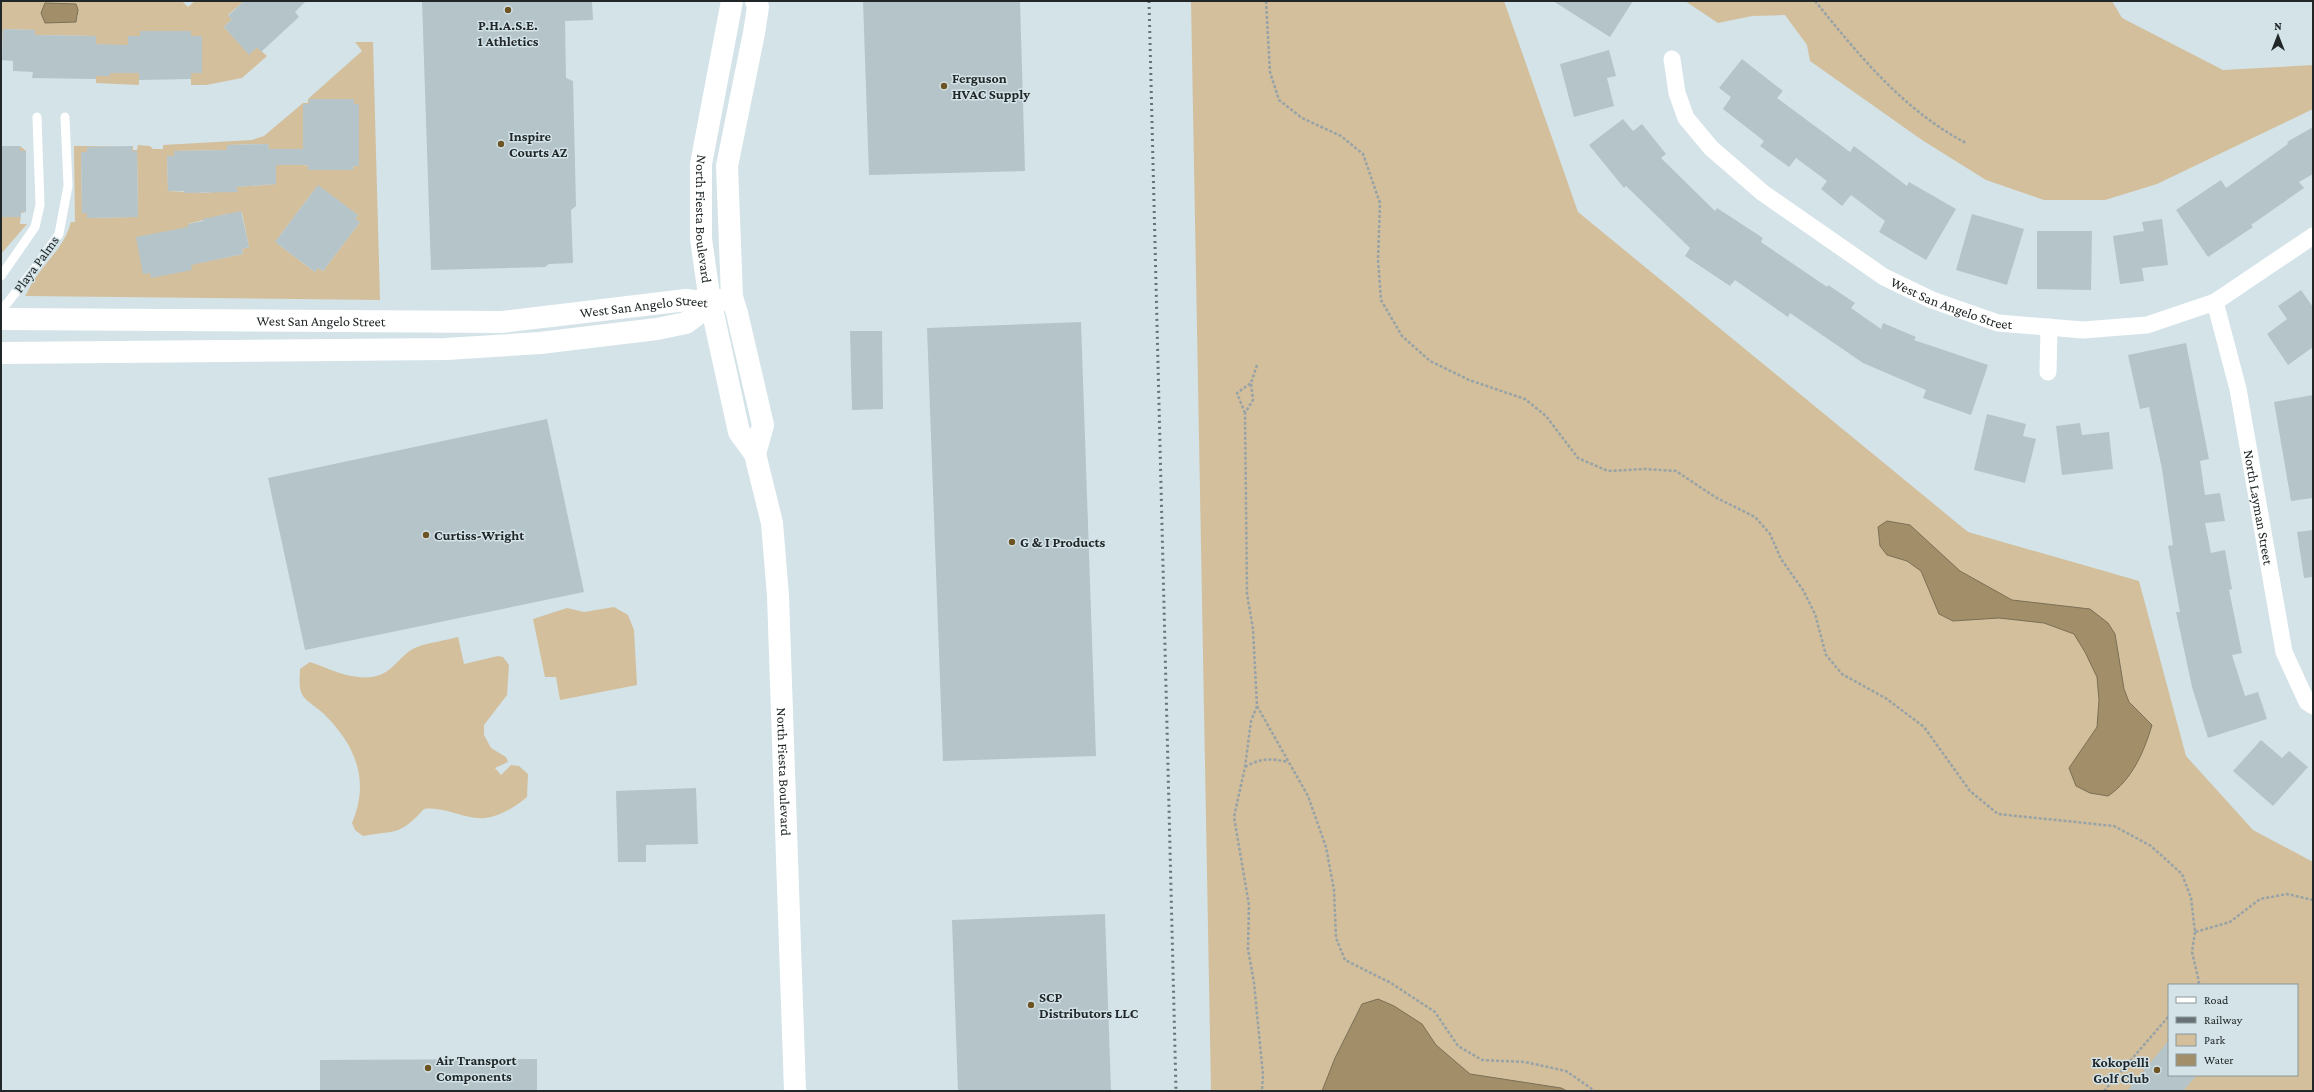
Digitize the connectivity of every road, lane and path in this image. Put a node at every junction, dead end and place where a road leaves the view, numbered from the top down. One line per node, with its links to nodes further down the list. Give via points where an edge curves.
1 (732, 1): 11 (street, North Fiesta Boulevard, via 701,164 701,239)
2 (756, 1): 11 (street, North Fiesta Boulevard, via 758,7 754,33 727,166)
3 (1266, 1): 26 (path, via 1270,72 1279,100 1302,118 1341,136 1363,154 1380,203 1378,260 1381,300 1402,336 1430,361 1469,380 1525,399 1546,416 1578,458 1608,471 1645,468 1676,471 1715,497 1755,517 1770,534 1781,559 1803,590 1815,614 1826,655 1842,674 1887,699 1924,728 1970,791 1998,814 2114,826 2151,846 2182,874 2191,898)
4 (1814, 1): 8 (path, via 1858,53 1905,102 1944,131)
5 (1672, 59): 15 (street, West San Angelo Street, via 1677,93 1686,118 1711,148 1763,193 1884,277 1932,300 1998,323)
6 (37, 117): 10 (lane, Playa Palms, via 40,205 35,227)
7 (65, 117): 13 (lane, Playa Palms, via 68,186 59,234)
8 (1966, 143)
9 (2313, 236): 12 (street, West San Angelo Street)
10 (1, 276)
11 (722, 300): 14 (street, West San Angelo Street, via 686,300 502,322); 16 (street, West San Angelo Street, via 686,323 657,329 540,343 446,349); 29 (street, North Fiesta Boulevard, via 739,432 755,454 772,523 778,596)
12 (2215, 302): 15 (street, West San Angelo Street, via 2147,325 2083,330); 22 (street, North Layman Street, via 2238,389 2284,652 2306,702)
13 (1, 311)
14 (1, 319)
15 (2049, 327): 18 (street)
16 (1, 353)
17 (1257, 365): 19 (path)
18 (2048, 372)
19 (1250, 383): 20 (path, via 1254,400); 20 (path, via 1237,393)
20 (1245, 413): 21 (path, via 1247,594 1253,629)
21 (1257, 706): 23 (path); 24 (path, via 1251,721)
22 (2313, 706)
23 (1289, 762): 24 (path, via 1270,758); 31 (path, via 1308,796 1326,847 1334,890 1336,938 1345,960 1392,983 1435,1012 1458,1046 1482,1060 1525,1062 1566,1071)
24 (1245, 767): 30 (path, via 1234,817 1250,905 1248,949 1254,983 1263,1076)
25 (2313, 900): 26 (path, via 2287,894 2260,899 2230,922)
26 (2195, 932): 27 (path, via 2192,952 2199,982)
27 (2197, 984)
28 (2168, 1017): 32 (path)
29 (795, 1091)
30 (1262, 1091)
31 (1595, 1091)
32 (2104, 1091)

